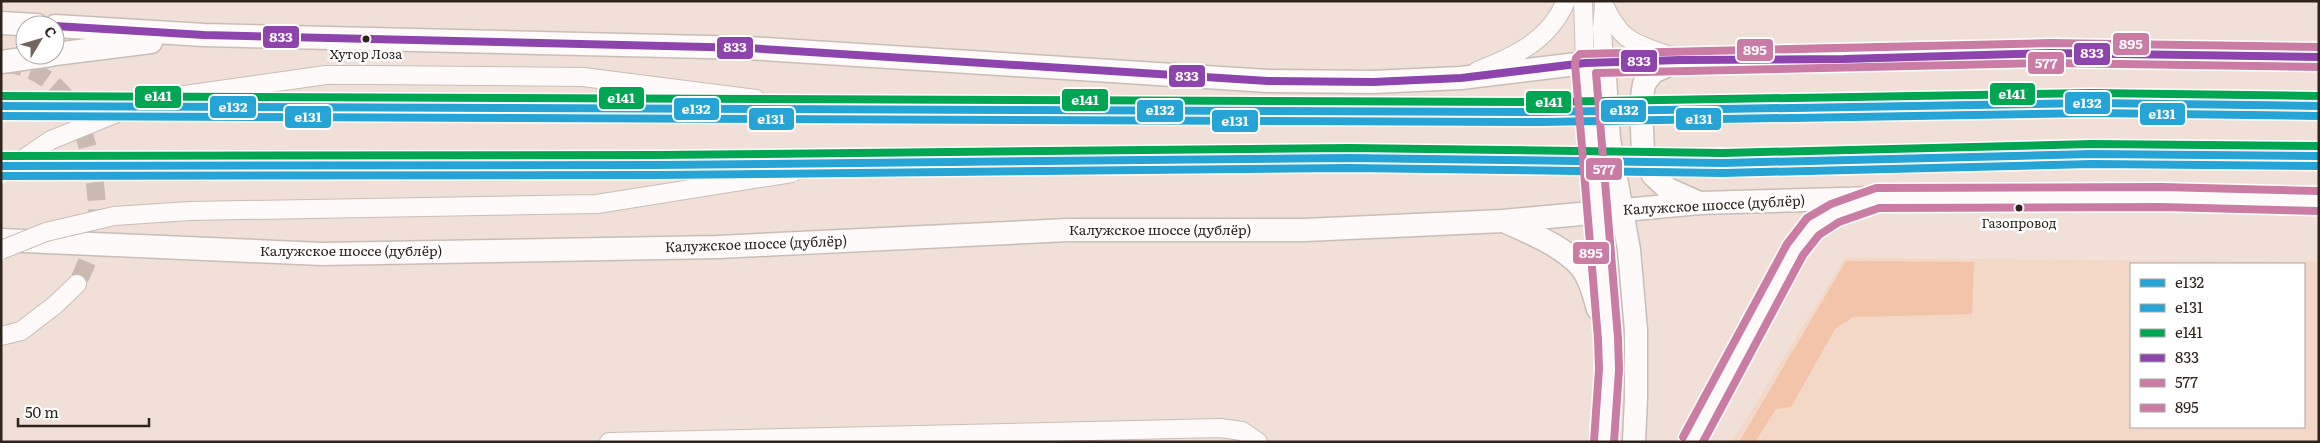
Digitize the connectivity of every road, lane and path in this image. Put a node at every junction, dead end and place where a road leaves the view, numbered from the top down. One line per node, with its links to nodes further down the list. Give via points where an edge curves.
1 (1566, 1): 14 (street, via 1545,33 1518,54)
2 (1583, 1): 13 (street)
3 (1604, 3): 11 (street, via 1619,31 1630,41); 13 (street)
4 (1, 23): 5 (main road)
5 (15, 24)
6 (65, 27): 7 (main road)
7 (204, 35): 8 (main road); 14 (main road, via 748,48 1268,81 1373,82)
8 (65, 53)
9 (2319, 57): 11 (main road, via 2051,53)
10 (15, 60): 12 (main road)
11 (1680, 60): 13 (main road); 28 (main road, via 1653,72 1644,84 1642,154 1653,175 1668,189)
12 (1, 62)
13 (1595, 62): 14 (main road); 29 (main road); 30 (main road)
14 (1461, 78)
15 (1, 106): 17 (highway)
16 (2319, 106): 18 (highway, via 2092,103)
17 (848, 110): 19 (highway); 25 (street, bridge, via 583,77 326,75 149,100 51,140)
18 (1723, 110)
19 (1541, 112)
20 (2319, 156): 23 (highway, via 2092,154)
21 (1540, 160): 22 (highway, via 1350,158)
22 (858, 163): 24 (highway); 33 (street, bridge, via 597,204 190,211 114,216 46,232)
23 (1723, 163)
24 (1, 166)
25 (1, 174)
26 (1877, 198): 27 (main road, Калужское шоссе (дублёр), via 2162,197); 28 (main road, Калужское шоссе (дублёр)); 43 (main road, via 1835,213 1812,227 1790,258)
27 (2319, 201)
28 (1700, 203): 29 (main road, Калужское шоссе (дублёр))
29 (1621, 210): 30 (main road, Калужское шоссе (дублёр)); 42 (main road, via 1629,250 1636,330)
30 (1598, 212): 31 (main road, Калужское шоссе (дублёр)); 36 (main road)
31 (1503, 221): 32 (main road, Калужское шоссе (дублёр), via 1305,230 1068,230 718,247 322,254); 36 (main road, via 1562,251 1580,266 1589,281)
32 (1, 240)
33 (1, 250)
34 (77, 284): 35 (street, via 20,331)
35 (1, 336)
36 (1608, 339): 41 (main road)
37 (1019, 438): 38 (street); 40 (street, via 1220,428 1242,431)
38 (678, 441): 39 (street)
39 (609, 442)
40 (1258, 442)
41 (1604, 442)
42 (1634, 442)
43 (1692, 442)

